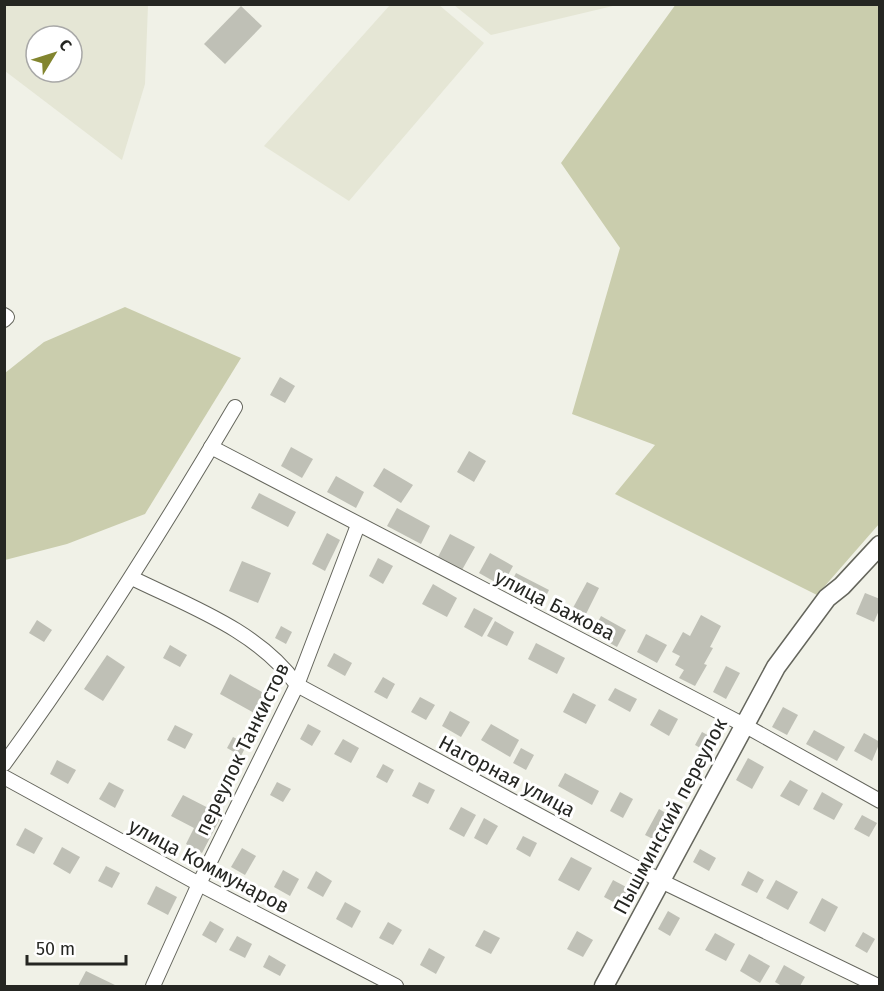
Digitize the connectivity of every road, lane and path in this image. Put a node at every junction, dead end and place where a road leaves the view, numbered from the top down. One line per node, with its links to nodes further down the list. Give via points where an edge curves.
1 (4, 315): 2 (street)
2 (4, 320)
3 (235, 407): 4 (street)
4 (211, 447): 5 (street, улица Бажова); 7 (street)
5 (358, 525): 8 (street, переулок Танкистов); 9 (street, улица Бажова)
6 (879, 545): 9 (street, Пышминский переулок, via 827,598 776,667)
7 (132, 578): 8 (street, Нагорная улица, via 233,628 286,670); 10 (street)
8 (297, 685): 13 (street, Нагорная улица); 14 (street, переулок Танкистов)
9 (744, 725): 12 (street, улица Бажова); 13 (street, Пышминский переулок)
10 (4, 764)
11 (4, 777): 14 (street, улица Коммунаров)
12 (879, 801)
13 (661, 881): 17 (street, Пышминский переулок); 18 (street, Нагорная улица)
14 (199, 884): 15 (street, переулок Танкистов); 16 (street, улица Коммунаров)
15 (153, 987)
16 (396, 987)
17 (604, 987)
18 (878, 987)

